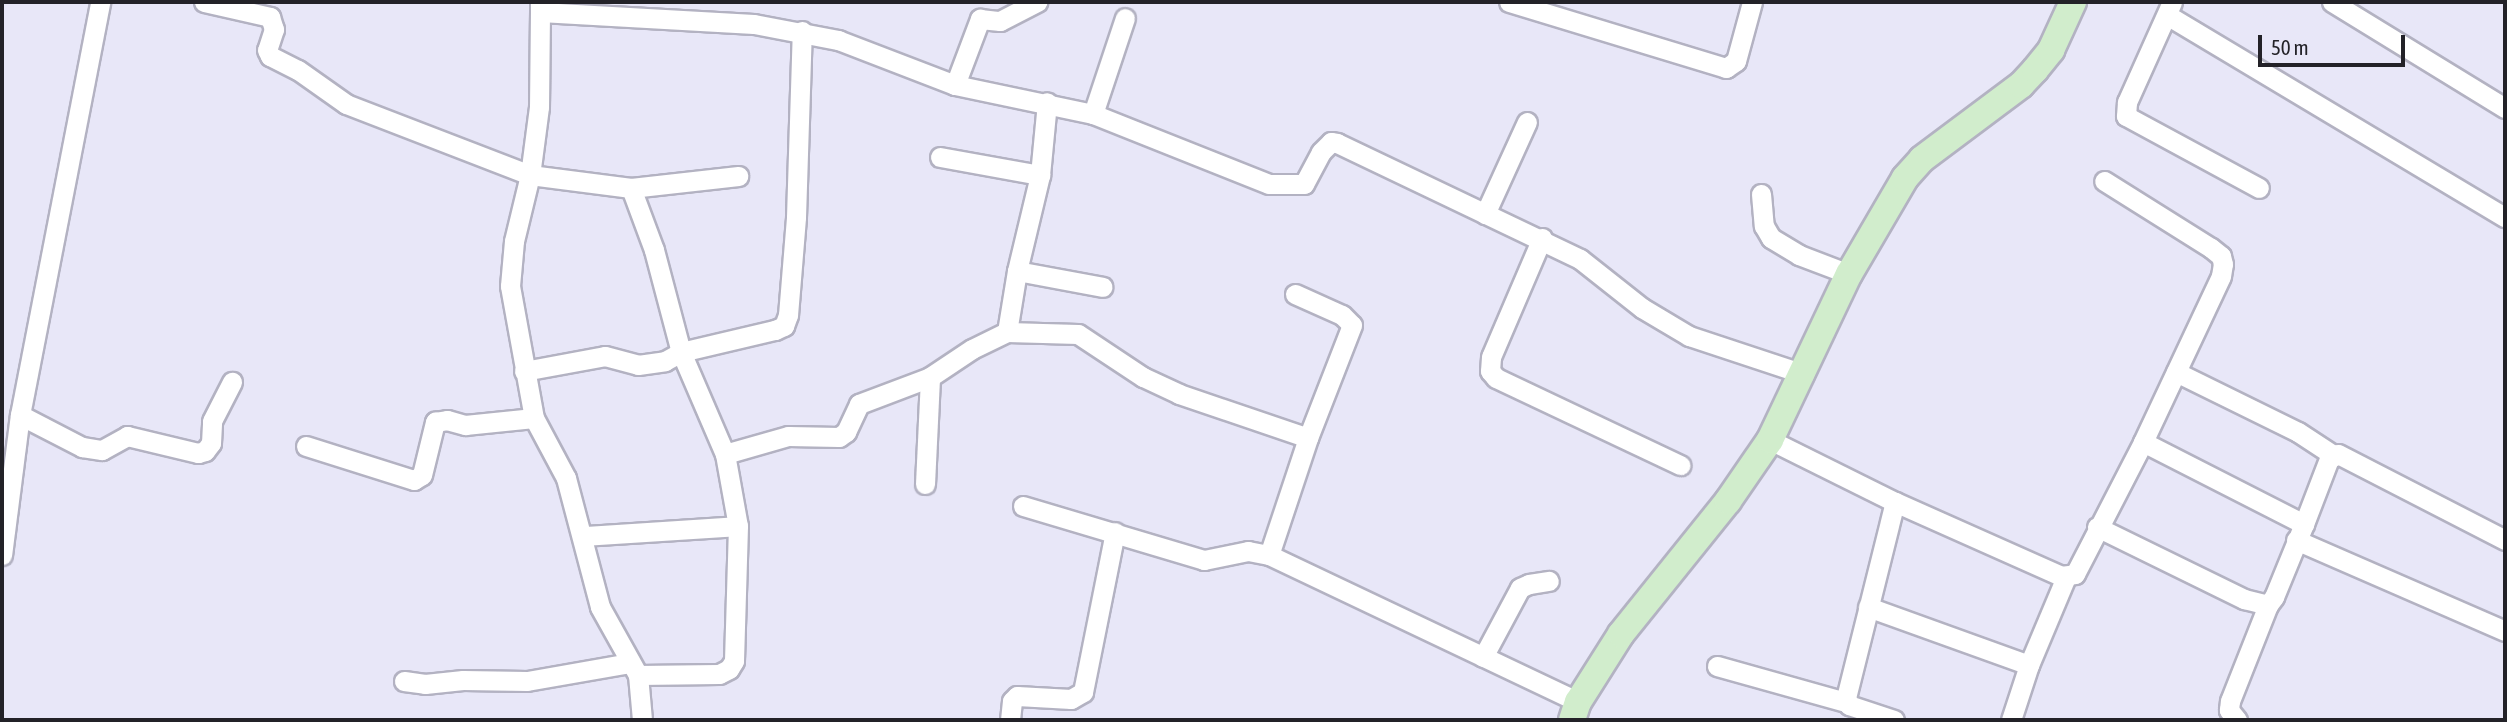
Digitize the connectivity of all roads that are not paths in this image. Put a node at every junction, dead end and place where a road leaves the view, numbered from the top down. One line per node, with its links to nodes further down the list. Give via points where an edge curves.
1 (100, 2): 41 (street)
2 (204, 2): 20 (street, via 270,17 274,29 267,50 270,55 346,104)
3 (1037, 2): 14 (street, via 1000,21 979,19)
4 (1509, 2): 5 (street, via 1726,68 1735,61)
5 (1752, 2)
6 (2073, 2): 31 (street, via 2051,50 2021,85 1922,159 1905,178)
7 (2332, 2): 11 (street)
8 (540, 7): 10 (street); 20 (street, via 539,107)
9 (2170, 8): 25 (street, via 2127,102 2126,116); 28 (street)
10 (655, 9): 13 (street)
11 (2359, 9): 16 (street)
12 (1125, 18): 17 (street)
13 (802, 31): 14 (street); 35 (street, via 796,217 784,326)
14 (956, 85): 15 (street)
15 (1048, 102): 17 (street); 21 (street)
16 (2505, 108)
17 (1093, 114): 27 (street, via 1269,184 1304,184 1321,152 1331,142 1337,143)
18 (1527, 122): 27 (street)
19 (940, 157): 21 (street)
20 (530, 175): 24 (street); 36 (street, via 514,241 510,286)
21 (1040, 175): 30 (street)
22 (738, 176): 24 (street)
23 (2104, 181): 37 (street, via 2211,248 2222,260 2221,276)
24 (631, 188): 35 (street, via 654,250)
25 (2259, 188)
26 (1761, 194): 31 (street, via 1764,226 1771,237 1799,255)
27 (1485, 214): 29 (street)
28 (2505, 216)
29 (1542, 239): 38 (street, via 1595,268 1642,308 1689,336); 49 (street, via 1491,357 1490,371 1508,384)
30 (1017, 271): 32 (street); 34 (street)
31 (1849, 274): 38 (street)
32 (1103, 287)
33 (1295, 294): 43 (street, via 1352,325)
34 (1007, 332): 39 (street); 43 (street, via 1078,334 1143,377 1179,394)
35 (681, 352): 36 (street, via 665,361 638,365 605,356); 47 (street)
36 (524, 371): 42 (street)
37 (2176, 372): 45 (street); 48 (street)
38 (1804, 374): 44 (street)
39 (930, 377): 47 (street, via 859,404 839,437 788,436); 50 (street)
40 (232, 382): 41 (street, via 212,421 211,443 198,453 127,436 102,450 82,447)
41 (20, 415): 59 (street)
42 (534, 418): 46 (street, via 466,425 435,422 422,475 414,480); 57 (street, via 566,478)
43 (1308, 438): 60 (street)
44 (1770, 440): 51 (street); 72 (street, via 1728,501 1621,634)
45 (2143, 442): 54 (street); 56 (street)
46 (306, 446)
47 (725, 454): 53 (street)
48 (2333, 454): 56 (street); 58 (street)
49 (1680, 465)
50 (925, 484)
51 (1895, 502): 61 (street); 64 (street)
52 (1023, 506): 55 (street)
53 (738, 526): 57 (street); 69 (street, via 734,661 729,669 719,674)
54 (2098, 527): 61 (street, via 2075,574); 63 (street, via 2244,599)
55 (1115, 532): 60 (street, via 1204,559 1248,551); 74 (street, via 1083,692 1071,699 1017,696)
56 (2300, 532): 63 (street); 65 (street)
57 (584, 536): 69 (street, via 600,607)
58 (2505, 540)
59 (2, 555)
60 (1269, 555): 66 (street)
61 (2066, 577): 68 (street)
62 (1549, 581): 66 (street, via 1520,588)
63 (2268, 605): 77 (street, via 2230,701 2229,710)
64 (1868, 607): 68 (street); 71 (street)
65 (2505, 631)
66 (1483, 657): 72 (street)
67 (1717, 666): 71 (street)
68 (2029, 666): 76 (street)
69 (634, 669): 70 (street, via 527,681); 73 (street)
70 (404, 681)
71 (1846, 702): 75 (street)
72 (1575, 711)
73 (642, 720)
74 (1010, 720)
75 (1894, 720)
76 (2011, 720)
77 (2237, 720)

